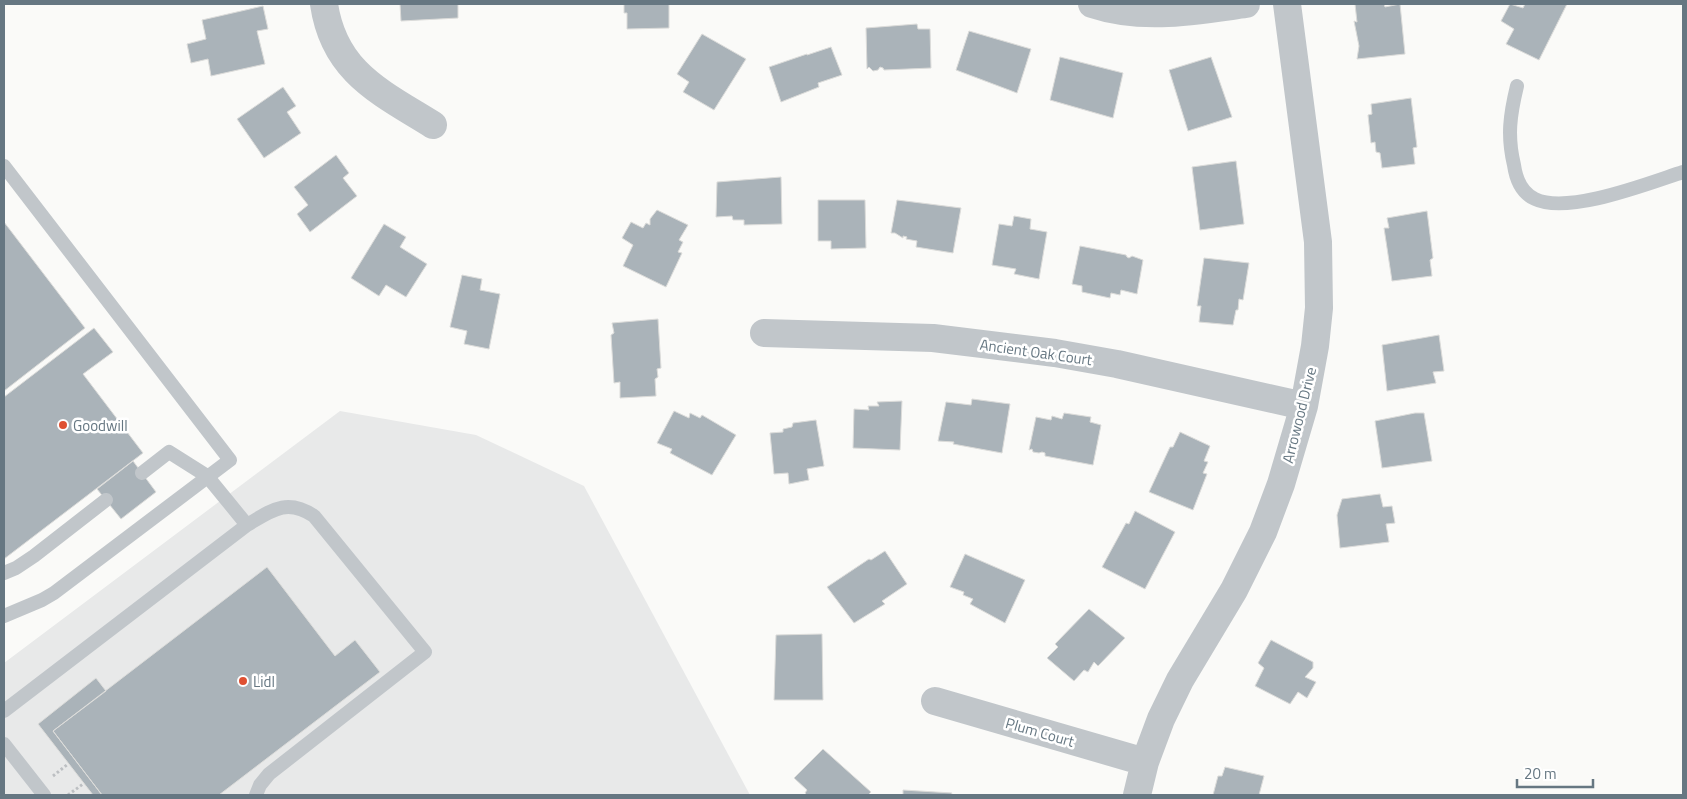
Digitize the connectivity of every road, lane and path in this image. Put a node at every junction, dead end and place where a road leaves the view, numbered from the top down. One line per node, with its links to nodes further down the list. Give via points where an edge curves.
1 (324, 4): 6 (street, via 330,30 350,66 383,94)
2 (1092, 4): 3 (street, via 1139,13 1181,13)
3 (1246, 4)
4 (1287, 4): 10 (street, Arrowood Drive, via 1318,242 1319,308)
5 (1517, 86): 8 (lane, via 1510,115 1509,145 1516,176 1523,190 1535,199 1552,204 1594,200)
6 (433, 125)
7 (4, 166): 12 (lane, via 230,460)
8 (1683, 172)
9 (764, 333): 10 (street, Ancient Oak Court, via 933,338 1055,353)
10 (1304, 406): 20 (street, Arrowood Drive, via 1263,532 1234,590 1180,680)
11 (142, 473): 12 (lane, via 169,452)
12 (208, 476): 14 (lane); 16 (lane, via 54,593)
13 (106, 500): 15 (lane, via 34,556)
14 (247, 525): 18 (lane); 24 (lane, via 265,514 292,506 314,516 425,652 269,774)
15 (4, 573)
16 (4, 616)
17 (935, 701): 20 (street, Plum Court)
18 (4, 711)
19 (4, 744): 22 (lane)
20 (1145, 762): 25 (street, Arrowood Drive)
21 (83, 784): 23 (path)
22 (44, 795)
23 (68, 795)
24 (256, 795)
25 (1137, 795)

